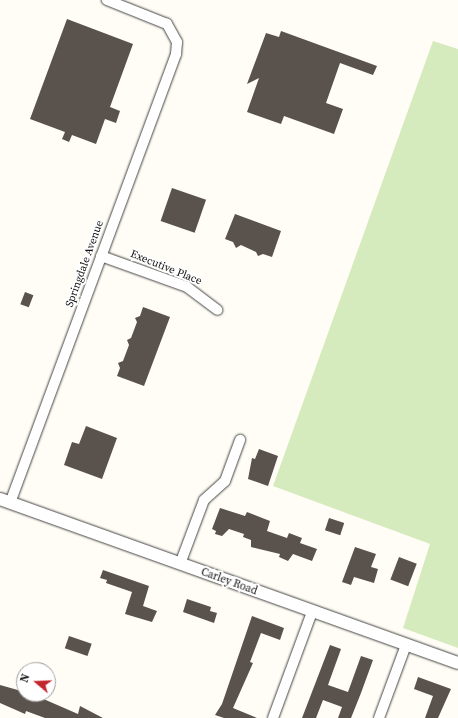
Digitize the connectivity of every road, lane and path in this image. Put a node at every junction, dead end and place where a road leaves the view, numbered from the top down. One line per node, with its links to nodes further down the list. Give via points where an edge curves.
1 (107, 0): 2 (street, Springdale Avenue, via 156,18 173,33 177,42 176,54)
2 (101, 256): 3 (street, Executive Place, via 186,287); 5 (street, Springdale Avenue)
3 (217, 310)
4 (240, 440): 6 (street, via 225,481 204,500)
5 (5, 501): 6 (street, Carley Road)
6 (180, 564): 7 (street, Carley Road)
7 (312, 612): 8 (street, Carley Road); 10 (street)
8 (406, 645): 9 (street, Carley Road); 11 (street)
9 (458, 663)
10 (273, 718)
11 (379, 718)

